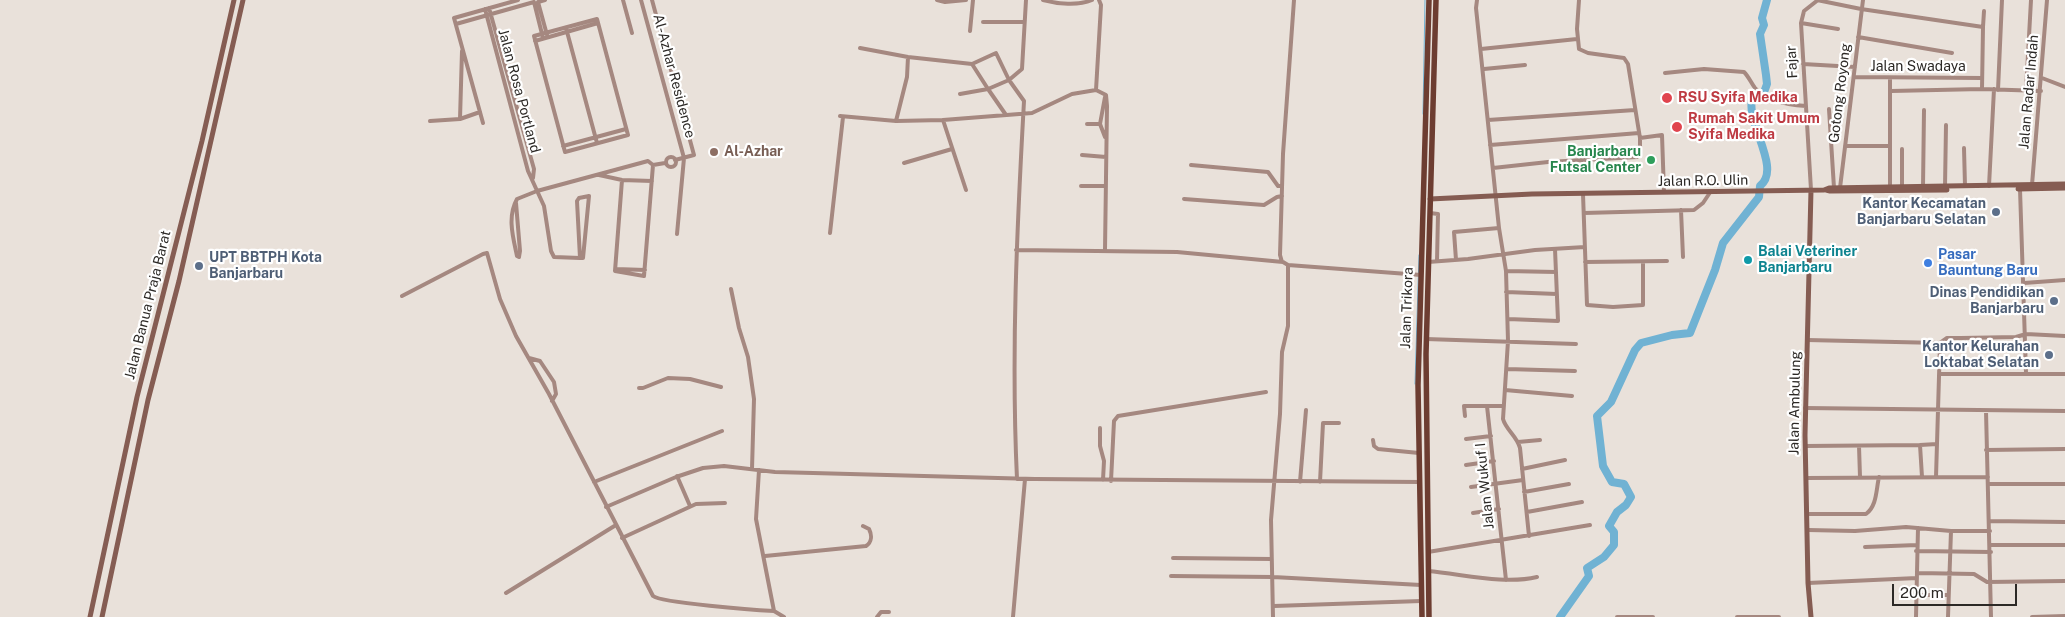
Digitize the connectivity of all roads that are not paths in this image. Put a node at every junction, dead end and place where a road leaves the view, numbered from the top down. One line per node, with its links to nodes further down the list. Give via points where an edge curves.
1 (234, 0): 188 (street, Jalan Banua Praja Barat, via 202,141)
2 (243, 0): 189 (street, Jalan Banua Praja Barat, via 181,272)
3 (518, 0): 27 (street)
4 (545, 0): 25 (street)
5 (623, 0): 39 (street)
6 (642, 0): 100 (street, Al-Azhar Residence)
7 (652, 0): 100 (street, Al-Azhar Residence, via 694,155)
8 (937, 0): 9 (street)
9 (966, 0)
10 (973, 0): 38 (street)
11 (1026, 0): 32 (street)
12 (1042, 0): 26 (street, via 1056,3)
13 (1092, 0): 26 (street)
14 (1099, 0): 63 (street)
15 (1294, 0): 114 (street)
16 (1429, 0): 50 (main road, Jalan Trikora)
17 (1436, 0): 50 (main road, Jalan Trikora)
18 (1477, 0): 45 (street)
19 (1579, 0): 42 (street)
20 (1817, 0): 28 (street); 33 (street, via 1804,11)
21 (1863, 0): 28 (street, Gotong Royong)
22 (2002, 0): 64 (street)
23 (2031, 0): 65 (street)
24 (2047, 0): 58 (street, Jalan Radar Indah)
25 (536, 1): 30 (street); 40 (street)
26 (1074, 1)
27 (487, 8): 30 (street, Jalan Rosa Portland); 34 (street, via 454,18)
28 (1862, 9): 35 (street); 41 (street, Gotong Royong)
29 (1984, 12): 35 (street)
30 (489, 15): 34 (street); 129 (street, Jalan Rosa Portland, via 528,171)
31 (983, 22): 32 (street)
32 (1024, 22): 59 (street, via 1023,66)
33 (1801, 23): 36 (street); 49 (street, Fajar)
34 (456, 24): 43 (street)
35 (1983, 26): 57 (street)
36 (1838, 29)
37 (566, 30): 40 (street); 86 (street, via 597,19); 88 (street)
38 (970, 31)
39 (632, 33)
40 (545, 36): 91 (street, via 534,36)
41 (1858, 37): 46 (street); 52 (street, Gotong Royong)
42 (1577, 39): 45 (street); 72 (street, via 1583,52 1625,58)
43 (462, 47): 74 (street); 77 (street)
44 (860, 48): 47 (street)
45 (1481, 49): 53 (street)
46 (1952, 52)
47 (908, 57): 48 (street); 81 (street, via 907,77)
48 (972, 64): 59 (street, via 996,53); 61 (street)
49 (1803, 64): 52 (street); 70 (street, Fajar)
50 (1431, 65): 135 (main road, Jalan Trikora); 160 (main road, Jalan Trikora)
51 (1525, 65): 53 (street)
52 (1855, 67): 55 (street, Gotong Royong)
53 (1484, 69): 79 (street)
54 (1665, 73): 70 (street, via 1704,69 1744,72 1765,96 1778,102)
55 (1854, 77): 56 (street, Jalan Swadaya); 93 (street, Gotong Royong)
56 (1890, 78): 57 (street, Jalan Swadaya); 66 (street)
57 (1982, 78): 62 (street)
58 (2042, 78): 60 (street); 67 (street, Jalan Radar Indah)
59 (1009, 80): 61 (street); 75 (street, via 1024,101)
60 (2065, 87)
61 (988, 89): 68 (street); 76 (street)
62 (1982, 89): 64 (street); 66 (street)
63 (1096, 90): 69 (street); 75 (street, via 1072,94 1036,112)
64 (1996, 90): 65 (street); 117 (street)
65 (2026, 90): 67 (street)
66 (1891, 91): 94 (street)
67 (2041, 91): 111 (street, Jalan Radar Indah)
68 (960, 94)
69 (1106, 95): 84 (street); 89 (street)
70 (1806, 106): 127 (street, Fajar)
71 (1829, 109): 121 (street)
72 (1635, 110): 79 (street); 87 (street)
73 (1924, 110): 120 (street)
74 (480, 112): 77 (street); 82 (street)
75 (1023, 113): 76 (street); 145 (street)
76 (1006, 115): 78 (street)
77 (460, 119): 80 (street)
78 (943, 120): 81 (street); 96 (street)
79 (1488, 120): 92 (street)
80 (430, 121)
81 (896, 121): 141 (street, via 842,117)
82 (483, 123)
83 (1086, 124): 84 (street)
84 (1100, 124): 89 (street)
85 (1946, 125): 115 (street)
86 (626, 129): 88 (street); 90 (street, via 628,135)
87 (1639, 136): 92 (street); 106 (street, via 1641,150 1637,157); 130 (street, via 1662,135)
88 (595, 138): 90 (street); 91 (street)
89 (1106, 138): 99 (street)
90 (597, 143): 91 (street, via 565,152)
91 (563, 146)
92 (1490, 146): 106 (street)
93 (1845, 146): 94 (street); 121 (street, Gotong Royong)
94 (1890, 146): 118 (street)
95 (1964, 148): 116 (street)
96 (952, 149): 103 (street); 125 (street)
97 (1902, 149): 119 (street)
98 (1082, 155): 99 (street)
99 (1106, 156): 113 (street)
100 (684, 158): 101 (street); 142 (street)
101 (675, 160): 102 (street, via 669,157); 102 (street, via 672,167)
102 (666, 163): 104 (street)
103 (904, 163)
104 (652, 165): 107 (street, via 647,162); 109 (street)
105 (1191, 165): 114 (street, via 1268,172 1278,186)
106 (1493, 168): 133 (street)
107 (596, 175): 108 (street); 129 (street)
108 (622, 180): 109 (street); 109 (street, via 616,272 643,276)
109 (652, 181)
110 (2065, 184): 111 (street, Jalan R.O. Ulin)
111 (2032, 185): 117 (street, Jalan R.O. Ulin)
112 (1081, 186): 113 (street)
113 (1106, 186): 146 (street)
114 (1282, 186): 132 (street)
115 (1945, 186): 116 (street, Jalan R.O. Ulin); 120 (street, Jalan R.O. Ulin)
116 (1965, 186): 117 (street, Jalan R.O. Ulin)
117 (1989, 186)
118 (1890, 187): 119 (street, Jalan R.O. Ulin); 123 (street, Jalan R.O. Ulin)
119 (1902, 187): 120 (street, Jalan R.O. Ulin)
120 (1923, 187)
121 (1837, 188): 123 (street, Jalan R.O. Ulin); 128 (street, Jalan R.O. Ulin)
122 (2065, 188): 124 (street, Jalan R.O. Ulin)
123 (1855, 189): 124 (street, Jalan R.O. Ulin); 128 (street, Jalan R.O. Ulin)
124 (2020, 189): 163 (street)
125 (966, 190)
126 (1711, 190): 127 (street, Jalan R.O. Ulin); 130 (street, Jalan R.O. Ulin); 137 (street, via 1699,207)
127 (1810, 190): 128 (street, Jalan R.O. Ulin); 173 (street, Jalan Ambulung)
128 (1826, 190)
129 (537, 191): 136 (street); 149 (street, Jalan Rosa Portland, via 546,215 552,255)
130 (1664, 192): 131 (street, Jalan R.O. Ulin)
131 (1583, 194): 133 (street, Jalan R.O. Ulin); 138 (street)
132 (1282, 196): 134 (street, via 1264,205); 153 (street)
133 (1496, 196): 135 (street, Jalan R.O. Ulin); 140 (street)
134 (1184, 199)
135 (1430, 199): 139 (main road, Jalan Trikora)
136 (516, 200): 136 (street, via 511,225 517,256 520,257)
137 (1681, 210): 138 (street); 148 (street)
138 (1584, 213): 143 (street)
139 (1430, 214): 151 (street, via 1438,214); 154 (main road, Jalan Trikora)
140 (1499, 228): 147 (street); 150 (street, via 1454,232)
141 (830, 233)
142 (677, 234)
143 (1585, 247): 144 (street); 155 (street)
144 (1555, 249): 147 (street); 159 (street)
145 (1016, 250): 146 (street); 231 (street, via 1013,355)
146 (1105, 250): 153 (street, via 1177,252)
147 (1503, 254): 150 (street); 158 (street)
148 (1683, 257)
149 (580, 258): 149 (street, via 577,200 588,196 584,257)
150 (1456, 260): 151 (street)
151 (1437, 261): 154 (street)
152 (1667, 261): 156 (street)
153 (1282, 262): 157 (street)
154 (1428, 262): 164 (main road, Jalan Trikora)
155 (1585, 262): 156 (street); 156 (street, via 1587,305 1613,307 1643,304)
156 (1644, 262)
157 (1288, 265): 160 (street); 237 (street, via 1288,326 1282,352)
158 (1506, 271): 159 (street); 166 (street)
159 (1556, 272): 167 (street)
160 (1421, 275): 162 (main road, Jalan Trikora)
161 (2065, 280): 163 (street)
162 (1421, 283): 164 (main road); 217 (main road, Jalan Trikora)
163 (2024, 283): 170 (street)
164 (1428, 284): 172 (main road, Jalan Trikora)
165 (731, 289): 221 (street, via 748,357 754,399)
166 (1506, 292): 167 (street); 169 (street)
167 (1558, 294): 169 (street, via 1558,321)
168 (402, 296): 177 (street, via 487,253 503,307)
169 (1508, 320): 174 (street)
170 (2026, 334): 171 (street); 175 (street, via 1947,338); 180 (street)
171 (2065, 336)
172 (1426, 339): 174 (street); 247 (main road, Jalan Trikora)
173 (1807, 340): 175 (street); 193 (street, Jalan Ambulung)
174 (1508, 341): 176 (street); 178 (street)
175 (1940, 343): 181 (street)
176 (1576, 344)
177 (528, 358): 190 (street); 190 (street, via 540,362 554,382 556,394)
178 (1507, 369): 179 (street); 185 (street)
179 (1575, 371)
180 (2026, 373): 181 (street); 182 (street)
181 (1939, 374): 195 (street)
182 (2065, 374)
183 (721, 387): 184 (street, via 690,379 668,378)
184 (639, 388)
185 (1505, 390): 187 (street); 192 (street)
186 (1266, 392): 234 (street, via 1118,416 1114,421)
187 (1572, 396)
188 (136, 397): 189 (street); 204 (street, Jalan Banua Praja Barat)
189 (148, 400): 206 (street, Jalan Banua Praja Barat)
190 (552, 401): 236 (street)
191 (1487, 406): 192 (street); 198 (street, via 1464,406); 205 (street, Jalan Wukuf I)
192 (1504, 406): 210 (street, via 1504,422)
193 (1805, 408): 195 (street); 213 (street, Jalan Ambulung)
194 (1306, 410): 238 (street)
195 (1938, 410): 196 (street); 211 (street)
196 (1986, 411): 197 (street); 216 (street)
197 (2065, 411)
198 (1465, 416)
199 (1323, 417): 200 (street)
200 (1323, 423): 201 (street); 239 (street)
201 (1339, 423)
202 (1100, 428): 233 (street, via 1104,460)
203 (722, 431): 236 (street)
204 (128, 436): 206 (street); 299 (street, Jalan Banua Praja Barat)
205 (1491, 436): 207 (street); 218 (street, Jalan Wukuf I)
206 (140, 438): 300 (street, Jalan Banua Praja Barat)
207 (1466, 439)
208 (1373, 440): 217 (street, via 1378,449)
209 (1540, 440): 210 (street)
210 (1518, 442): 222 (street)
211 (1936, 444): 212 (street); 228 (street)
212 (1920, 445): 214 (street); 227 (street)
213 (1805, 446): 214 (street); 230 (street, Jalan Ambulung)
214 (1859, 446): 225 (street)
215 (2065, 449): 216 (street)
216 (1986, 450): 229 (street)
217 (1419, 453): 240 (main road, Jalan Trikora)
218 (1494, 460): 220 (street); 241 (street, Jalan Wukuf I)
219 (1565, 460): 222 (street)
220 (1466, 465)
221 (752, 469): 223 (street); 224 (street, via 715,466)
222 (1522, 469): 235 (street)
223 (759, 470): 231 (street); 276 (street, via 756,518)
224 (677, 476): 250 (street); 251 (street)
225 (1860, 477): 226 (street); 230 (street)
226 (1879, 477): 227 (street); 255 (street, via 1874,505 1866,514)
227 (1922, 477): 228 (street)
228 (1936, 477): 229 (street)
229 (1988, 477): 243 (street)
230 (1806, 478): 255 (street, Jalan Ambulung)
231 (1017, 479): 232 (street)
232 (1025, 479): 233 (street); 303 (street)
233 (1102, 480): 234 (street)
234 (1111, 480): 237 (street)
235 (1523, 480): 241 (street); 246 (street)
236 (594, 482): 250 (street)
237 (1273, 482): 238 (street); 278 (street)
238 (1300, 482): 239 (street)
239 (1320, 482): 240 (street)
240 (1420, 482): 247 (main road, Jalan Trikora)
241 (1496, 484): 245 (street); 252 (street, Jalan Wukuf I)
242 (1569, 484): 246 (street)
243 (1989, 484): 244 (street); 256 (street)
244 (2065, 484)
245 (1471, 487)
246 (1524, 492): 253 (street)
247 (1424, 500): 273 (main road, Jalan Trikora); 290 (main road, Jalan Trikora)
248 (1582, 502): 253 (street)
249 (725, 503): 251 (street)
250 (606, 506): 258 (street)
251 (690, 506): 266 (street)
252 (1499, 509): 254 (street); 267 (street, Jalan Wukuf I)
253 (1527, 512): 265 (street)
254 (1473, 513)
255 (1808, 514): 262 (street, Jalan Ambulung)
256 (1990, 521): 257 (street); 264 (street)
257 (2065, 522)
258 (616, 525): 266 (street); 291 (street)
259 (863, 526): 276 (street, via 871,534 871,541 866,546)
260 (1590, 526): 265 (street)
261 (1918, 528): 262 (street); 263 (street); 268 (street)
262 (1808, 530): 289 (street, Jalan Ambulung)
263 (1951, 531): 264 (street); 274 (street)
264 (1990, 531): 270 (street)
265 (1529, 536): 267 (street)
266 (622, 538): 296 (street, via 657,599)
267 (1502, 541): 273 (street); 286 (street, Jalan Wukuf I)
268 (1917, 545): 271 (street); 272 (street)
269 (2065, 545): 270 (street)
270 (1990, 546): 275 (street)
271 (1865, 547)
272 (1916, 551): 274 (street); 280 (street)
273 (1428, 552): 279 (main road, Jalan Trikora)
274 (1950, 552): 275 (street); 281 (street)
275 (1991, 552): 288 (street)
276 (765, 556): 296 (street)
277 (1173, 558): 278 (street)
278 (1272, 559): 283 (street)
279 (1428, 571): 286 (street); 306 (main road, Jalan Trikora)
280 (1918, 572): 281 (street); 285 (street)
281 (1949, 574): 288 (street, via 1974,574 1985,582); 293 (street)
282 (1171, 576): 283 (street)
283 (1273, 577): 290 (street); 295 (street)
284 (1538, 577): 286 (street)
285 (1917, 578): 289 (street); 292 (street)
286 (1506, 580)
287 (2065, 581): 288 (street)
288 (1991, 582): 314 (street)
289 (1808, 583): 311 (street, Jalan Ambulung)
290 (1421, 585): 294 (main road, Jalan Trikora)
291 (506, 593)
292 (1917, 594): 293 (street); 312 (street)
293 (1948, 595): 313 (street)
294 (1421, 601): 295 (street); 305 (main road, Jalan Trikora)
295 (1274, 606): 304 (street)
296 (774, 611): 301 (street)
297 (889, 612): 302 (street, via 881,612)
298 (2065, 616): 315 (street)
299 (90, 617)
300 (102, 617)
301 (784, 617)
302 (877, 617)
303 (1013, 617)
304 (1274, 617)
305 (1422, 617)
306 (1429, 617)
307 (1618, 617): 308 (street)
308 (1653, 617)
309 (1737, 617): 310 (street)
310 (1779, 617)
311 (1811, 617)
312 (1916, 617)
313 (1948, 617)
314 (1992, 617)
315 (2032, 617)

